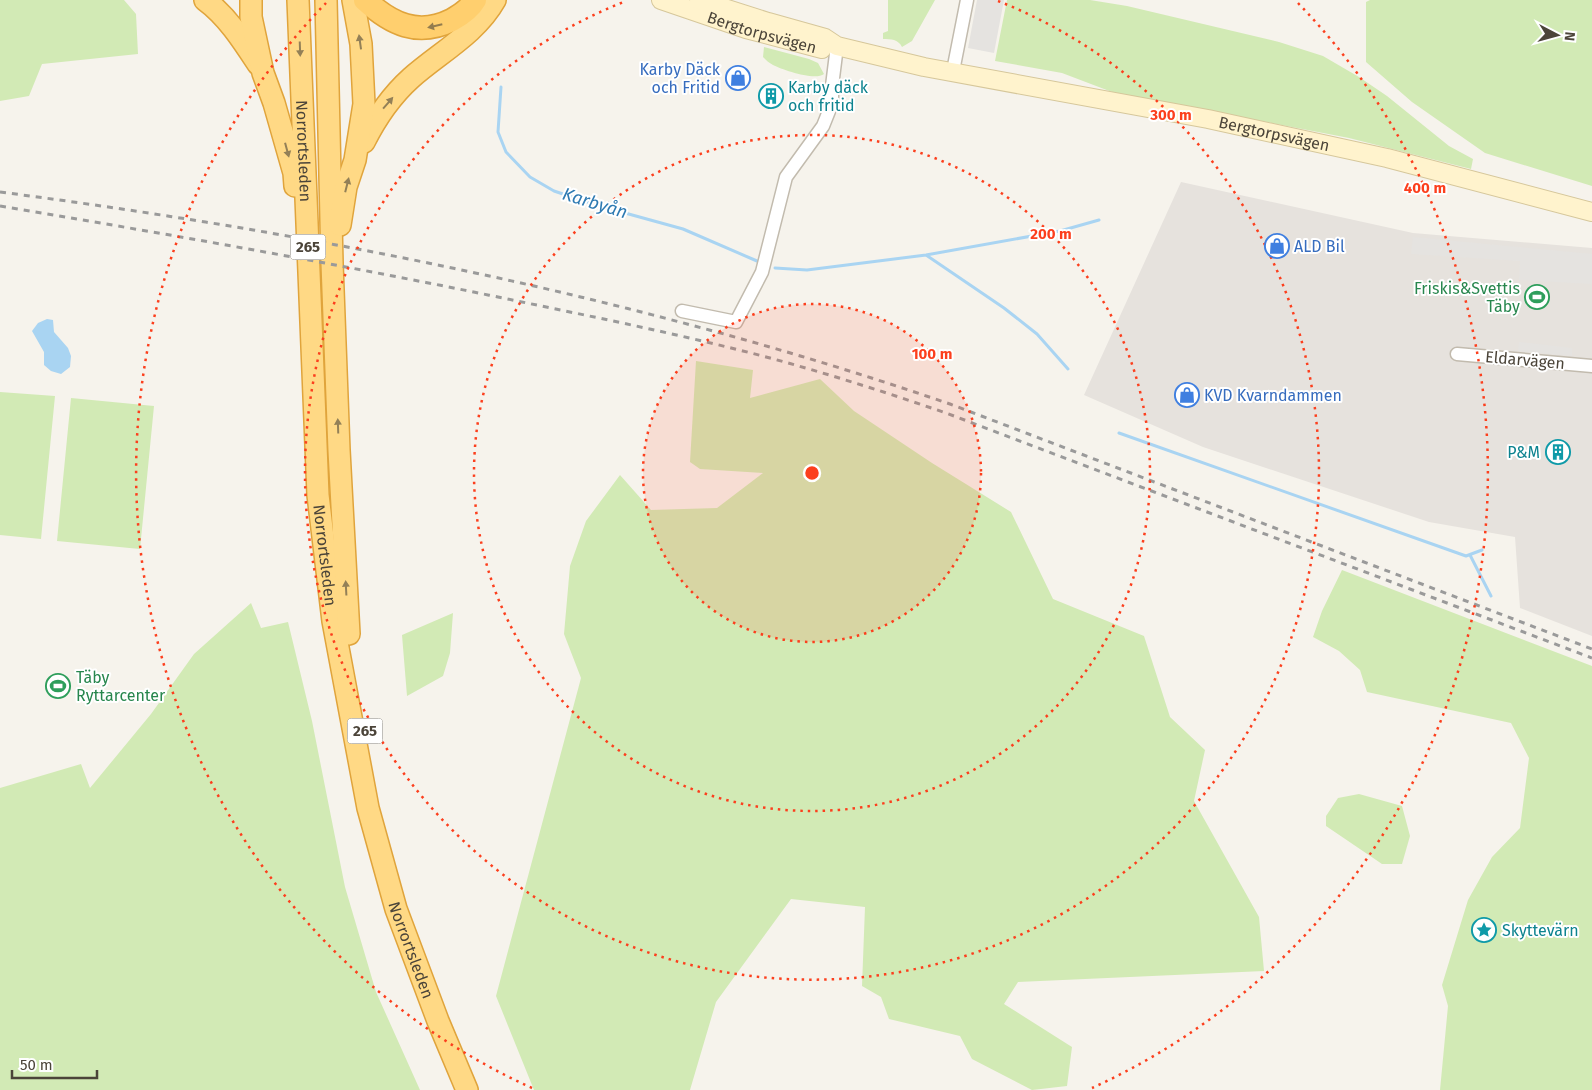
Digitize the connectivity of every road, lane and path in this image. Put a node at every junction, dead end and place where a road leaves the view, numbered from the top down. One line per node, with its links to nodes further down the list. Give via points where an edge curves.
1 (204, 0): 14 (highway, via 215,7)
2 (251, 0): 14 (highway)
3 (298, 0): 21 (highway, Norrortsleden / 265, one-way to 21)
4 (326, 0): 19 (highway, Norrortsleden / 265)
5 (353, 0): 15 (highway, one-way to 5, via 364,104 364,78)
6 (365, 0): 7 (highway, one-way to 6, via 459,16 439,26 416,29 380,14)
7 (475, 0)
8 (495, 0): 15 (highway, one-way to 8, via 377,116 411,78 470,30 490,10)
9 (661, 0): 12 (main road, Bergtorpsvägen, via 793,42 825,50)
10 (699, 0): 12 (main road, Bergtorpsvägen, via 825,38)
11 (966, 0): 13 (street)
12 (837, 46): 13 (main road, Bergtorpsvägen); 17 (street, via 829,111 823,126 786,177 762,272 736,322)
13 (953, 72): 16 (main road, Bergtorpsvägen, via 1208,119 1387,158)
14 (263, 73): 21 (highway, one-way to 21, via 294,173 310,426)
15 (355, 160): 19 (highway, one-way to 15, via 340,225 346,187)
16 (1592, 212)
17 (682, 311)
18 (1457, 354): 20 (street, Eldarvägen)
19 (336, 356): 23 (highway, Norrortsleden / 265, one-way to 19, via 435,982 405,892 370,757 347,624)
20 (1592, 366)
21 (318, 494): 22 (highway, Norrortsleden / 265, via 333,621 368,808 396,909)
22 (467, 1090)
23 (478, 1090)

